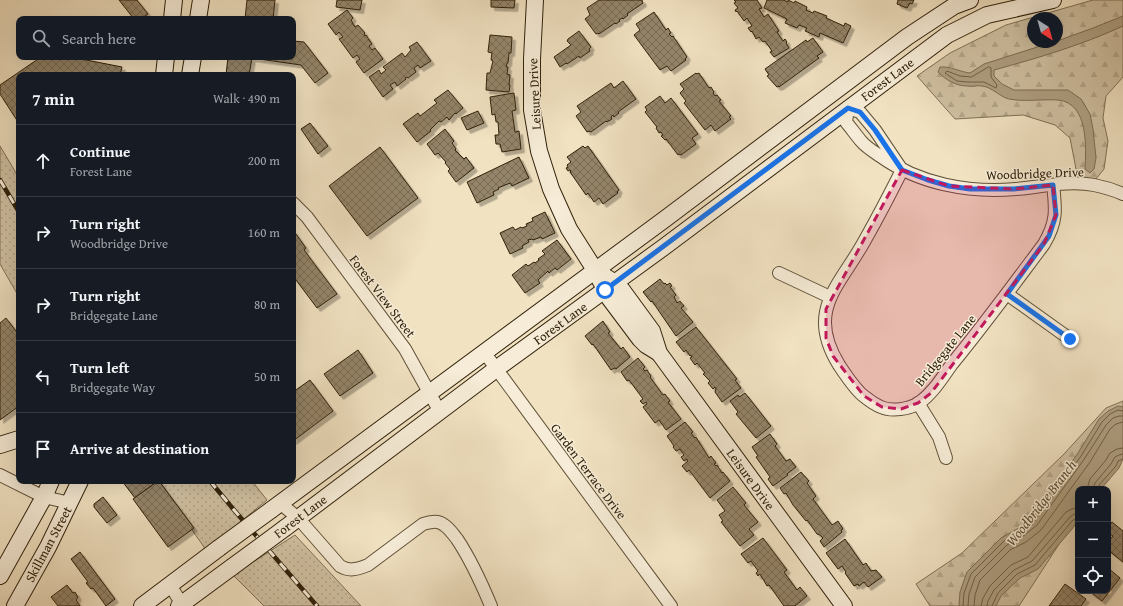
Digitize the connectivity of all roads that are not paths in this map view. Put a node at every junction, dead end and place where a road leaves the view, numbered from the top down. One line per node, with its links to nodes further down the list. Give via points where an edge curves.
1 (174, 0): 8 (main road)
2 (201, 0): 9 (main road)
3 (535, 0): 20 (main road, Leisure Drive, via 532,110 539,151 559,210)
4 (970, 0): 14 (main road, Forest Lane, via 941,13)
5 (1009, 0): 7 (main road, via 995,4)
6 (1053, 0): 7 (main road, Forest Lane)
7 (988, 15): 15 (main road, Forest Lane, via 947,35)
8 (172, 16)
9 (198, 16)
10 (166, 60): 12 (main road)
11 (192, 60): 13 (main road)
12 (164, 72)
13 (190, 72)
14 (837, 90): 15 (main road); 20 (main road, Forest Lane)
15 (848, 108): 16 (street, via 860,112); 16 (street, Woodbridge Drive, via 846,122 861,141); 22 (main road, Forest Lane)
16 (902, 170): 17 (street, Woodbridge Drive, via 949,186 970,189 1014,189); 24 (street, Bridgegate Lane, via 866,240)
17 (1053, 185): 18 (street, Woodbridge Drive, via 1079,183); 23 (street, Bridgegate Lane, via 1056,215 1049,236)
18 (1123, 194)
19 (296, 206): 28 (street, Forest View Street, via 307,217 405,349)
20 (595, 270): 22 (main road, Leisure Drive); 26 (main road, Forest Lane)
21 (779, 273): 24 (street)
22 (610, 286): 27 (main road, Forest Lane); 50 (main road, Leisure Drive, via 652,331 659,353)
23 (1007, 294): 25 (street); 29 (street, Bridgegate Lane, via 931,392)
24 (830, 297): 29 (street, Bridgegate Lane, via 824,324 826,338 833,356 844,373 864,396 882,407 901,409)
25 (1070, 339)
26 (484, 352): 27 (street, Garden Terrace Drive); 28 (main road, Forest Lane)
27 (496, 369): 30 (main road, Forest Lane); 49 (street, Garden Terrace Drive)
28 (429, 393): 30 (street, Forest View Street); 41 (main road, Forest Lane)
29 (918, 403): 33 (street, via 939,436)
30 (440, 412): 42 (main road, Forest Lane)
31 (16, 440): 32 (main road)
32 (0, 445)
33 (946, 458)
34 (0, 475): 35 (street)
35 (16, 483)
36 (18, 484): 39 (street)
37 (50, 484): 39 (main road, Skillman Street)
38 (79, 484): 40 (main road, Skillman Street)
39 (44, 497): 40 (street); 43 (main road, Skillman Street)
40 (70, 503): 46 (main road, Skillman Street)
41 (276, 506): 42 (street); 44 (main road, Forest Lane, bridge)
42 (298, 518): 45 (main road, Forest Lane, bridge); 48 (street, via 340,566 347,570 368,565 423,524 434,521 444,524 466,553)
43 (0, 576)
44 (170, 585): 45 (street); 47 (main road, Forest Lane)
45 (181, 605)
46 (15, 606)
47 (142, 606)
48 (491, 606)
49 (671, 606)
50 (844, 606)

